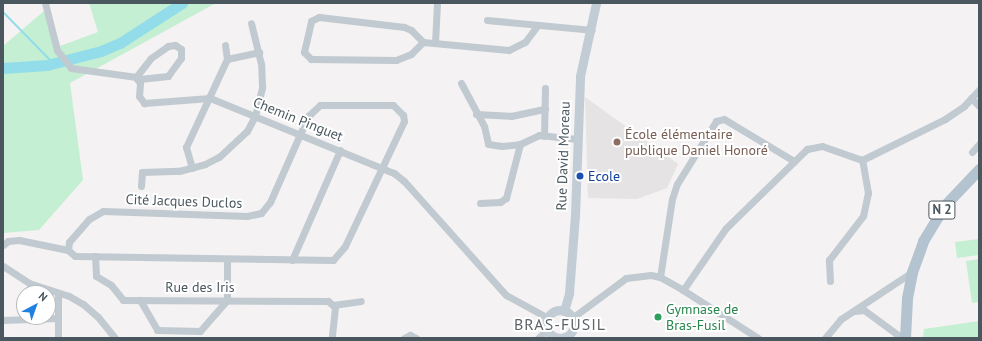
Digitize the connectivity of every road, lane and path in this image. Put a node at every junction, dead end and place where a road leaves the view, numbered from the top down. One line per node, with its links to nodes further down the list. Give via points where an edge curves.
1 (44, 3): 13 (street, via 52,24 57,50 68,66)
2 (437, 3): 9 (street)
3 (596, 3): 7 (street, Rue David Moreau)
4 (487, 20): 6 (street)
5 (251, 23): 11 (street)
6 (538, 25): 7 (street); 9 (street, via 525,42 509,50)
7 (592, 30): 25 (street, Rue David Moreau, via 580,76)
8 (423, 42): 8 (street, via 404,27 319,17 311,21 304,52 307,57 314,59 396,60 411,54); 9 (street)
9 (435, 43)
10 (225, 45): 12 (street)
11 (259, 52): 12 (street); 22 (street, via 262,87)
12 (227, 59): 17 (street)
13 (137, 78): 13 (street, via 151,58 168,46 175,45 181,49 181,58 168,76); 17 (street, Chemin Pinguet, via 140,83 139,96 144,103)
14 (461, 83): 21 (street)
15 (545, 88): 20 (street)
16 (979, 90): 18 (street)
17 (210, 98): 22 (street, Chemin Pinguet); 33 (street, via 186,150)
18 (971, 98): 19 (street); 30 (street, via 945,119)
19 (979, 106)
20 (545, 109): 21 (street, via 511,116); 24 (street)
21 (476, 114): 26 (street, via 484,126 488,144)
22 (255, 116): 23 (street, Chemin Pinguet); 33 (street, via 247,131 228,150 205,164)
23 (299, 133): 28 (street, Chemin Pinguet); 32 (street, Cité Jacques Duclos, via 308,116 320,105 393,105 401,111 404,121); 38 (street, Cité Jacques Duclos, via 270,202 261,213 247,216 103,211 89,219 69,242)
24 (544, 136): 25 (street); 26 (street, via 531,137)
25 (577, 139): 52 (street, Rue David Moreau, via 575,215 569,293)
26 (520, 144): 36 (street, via 506,198 500,202)
27 (979, 144): 29 (street)
28 (340, 150): 32 (street, Chemin Pinguet); 41 (street)
29 (972, 152)
30 (862, 160): 31 (street, via 816,146 808,149); 45 (street, via 868,192 864,211 852,232 829,260)
31 (794, 161): 44 (street, via 724,119 716,121 677,184 672,199); 46 (street, via 726,228)
32 (381, 167): 41 (street, Cité Jacques Duclos, via 339,256 327,261); 55 (street, Chemin Pinguet, via 404,181 506,295)
33 (192, 168): 35 (street, via 179,172 142,172)
34 (979, 169): 43 (main road, N 2, via 956,192 934,221 923,241)
35 (141, 186)
36 (480, 203)
37 (5, 242): 38 (street, Cité Jacques Duclos, via 19,240)
38 (68, 250): 39 (street, Cité Jacques Duclos, via 75,256)
39 (95, 256): 40 (street, Cité Jacques Duclos); 48 (street, Rue des Iris, via 95,270 99,279 111,285 121,299)
40 (227, 259): 41 (street, Cité Jacques Duclos); 49 (street)
41 (292, 260)
42 (3, 266): 47 (street, via 29,283)
43 (912, 272): 53 (street); 68 (main road, N 2)
44 (660, 277): 46 (street); 56 (street, via 643,275 626,278)
45 (830, 281)
46 (683, 290): 59 (street)
47 (58, 293): 54 (street); 61 (street, via 87,307)
48 (140, 300): 49 (street, Rue des Iris); 49 (street, via 157,330 196,332 203,328)
49 (227, 300): 51 (street, Rue des Iris, via 323,300)
50 (361, 301): 51 (street, Rue des Iris, via 339,302)
51 (333, 305): 62 (street)
52 (564, 311): 55 (street, via 554,312); 56 (street)
53 (852, 312): 67 (street, via 833,326); 68 (street, via 864,310)
54 (58, 318): 57 (street); 60 (street)
55 (548, 318): 58 (street)
56 (572, 318): 66 (street, via 573,330)
57 (3, 320)
58 (548, 329): 65 (street); 66 (street, via 551,334)
59 (754, 337)
60 (58, 338)
61 (115, 338)
62 (332, 338)
63 (404, 338): 64 (street, via 410,335)
64 (416, 338)
65 (538, 338)
66 (561, 338)
67 (825, 338)
68 (903, 338)

